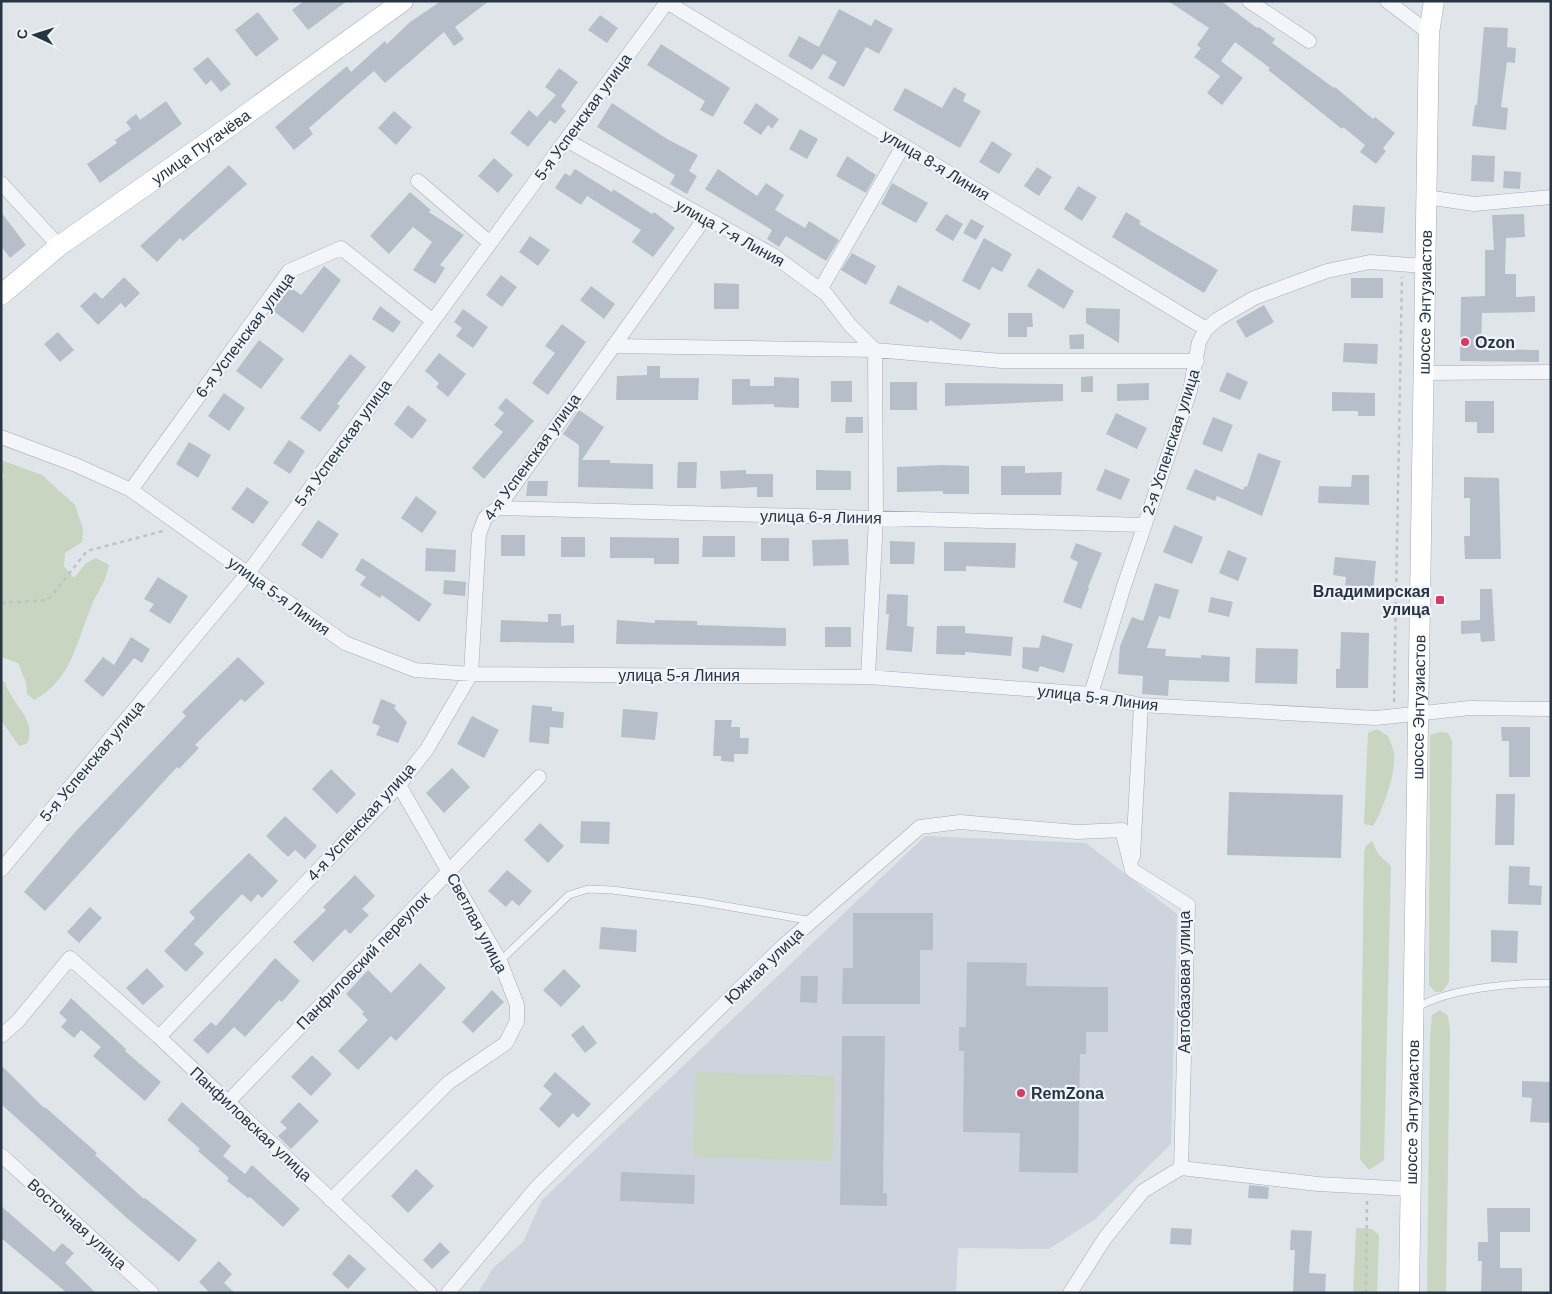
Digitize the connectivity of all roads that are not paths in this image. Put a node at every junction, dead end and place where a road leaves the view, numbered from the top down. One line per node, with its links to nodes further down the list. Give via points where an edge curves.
1 (403, 1): 16 (main road, улица Пугачёва)
2 (1249, 1): 7 (street)
3 (1387, 1): 6 (street)
4 (1434, 1): 6 (main road, шоссе Энтузиастов)
5 (666, 2): 8 (street, 5-я Успенская улица); 9 (street, улица 8-я Линия)
6 (1429, 33): 12 (main road, шоссе Энтузиастов)
7 (1310, 41)
8 (566, 140): 14 (street, улица 7-я Линия); 15 (street, 5-я Успенская улица)
9 (904, 146): 18 (street); 21 (street, улица 8-я Линия)
10 (418, 181): 15 (street)
11 (1, 183): 16 (street)
12 (1426, 197): 13 (street, via 1474,204); 17 (main road, шоссе Энтузиастов)
13 (1551, 197)
14 (705, 218): 18 (street, улица 7-я Линия, via 774,255); 22 (street, 4-я Успенская улица)
15 (490, 243): 20 (street, 5-я Успенская улица)
16 (59, 246): 19 (main road, улица Пугачёва)
17 (1425, 266): 21 (street, via 1370,262 1327,271 1254,298); 26 (main road, шоссе Энтузиастов)
18 (820, 290): 23 (street, улица 7-я Линия)
19 (1, 295)
20 (433, 321): 28 (street, 6-я Успенская улица, via 341,248 290,271); 32 (street, 5-я Успенская улица)
21 (1206, 329): 24 (street, 2-я Успенская улица, via 1199,342)
22 (613, 346): 23 (street); 29 (street, 4-я Успенская улица)
23 (874, 350): 24 (street, via 1002,361); 30 (street)
24 (1197, 360): 31 (street, 2-я Успенская улица, via 1190,391)
25 (1551, 372): 26 (street)
26 (1424, 373): 38 (main road, шоссе Энтузиастов)
27 (1, 438): 28 (street, улица 5-я Линия, via 76,465)
28 (131, 490): 32 (street, улица 5-я Линия)
29 (498, 508): 30 (street, улица 6-я Линия); 33 (street, 4-я Успенская улица, via 485,518 479,534)
30 (876, 518): 31 (street, улица 6-я Линия); 34 (street)
31 (1145, 525): 35 (street, 2-я Успенская улица)
32 (248, 573): 33 (street, улица 5-я Линия, via 345,643 415,670); 41 (street, 5-я Успенская улица)
33 (471, 674): 34 (street, улица 5-я Линия); 40 (street, 4-я Успенская улица, via 427,748)
34 (868, 677): 35 (street, улица 5-я Линия)
35 (1091, 694): 36 (street, улица 5-я Линия)
36 (1141, 705): 38 (street, улица 5-я Линия, via 1376,718); 42 (street)
37 (1551, 709): 38 (street, улица 5-я Линия, via 1470,708)
38 (1418, 713): 47 (main road, шоссе Энтузиастов)
39 (539, 776): 43 (street, Панфиловский переулок)
40 (399, 785): 43 (street, Светлая улица); 49 (street, 4-я Успенская улица)
41 (1, 870)
42 (1132, 870): 44 (street, Южная улица, via 1122,830 1077,832 960,822 920,827); 52 (street, Автобазовая улица, via 1188,905)
43 (449, 871): 45 (street, Светлая улица); 50 (street, Панфиловский переулок)
44 (812, 921): 45 (lane, via 698,901 588,889 569,895); 57 (street, Южная улица, via 537,1187)
45 (500, 961): 54 (street, Светлая улица, via 517,1005 517,1021 506,1043 448,1083)
46 (1551, 983): 47 (lane, via 1488,987 1425,1002)
47 (1413, 1009): 53 (main road, шоссе Энтузиастов)
48 (1, 1036): 49 (street, Панфиловская улица, via 18,1021 70,958)
49 (158, 1037): 50 (street, Панфиловская улица)
50 (228, 1102): 54 (street, Панфиловская улица)
51 (1, 1155): 55 (street, Восточная улица)
52 (1181, 1168): 53 (street, via 1368,1188); 58 (street, via 1143,1192 1105,1238)
53 (1410, 1189): 59 (main road, шоссе Энтузиастов)
54 (331, 1200): 56 (street, Панфиловская улица)
55 (152, 1293)
56 (430, 1293)
57 (448, 1293)
58 (1070, 1293)
59 (1409, 1293)

